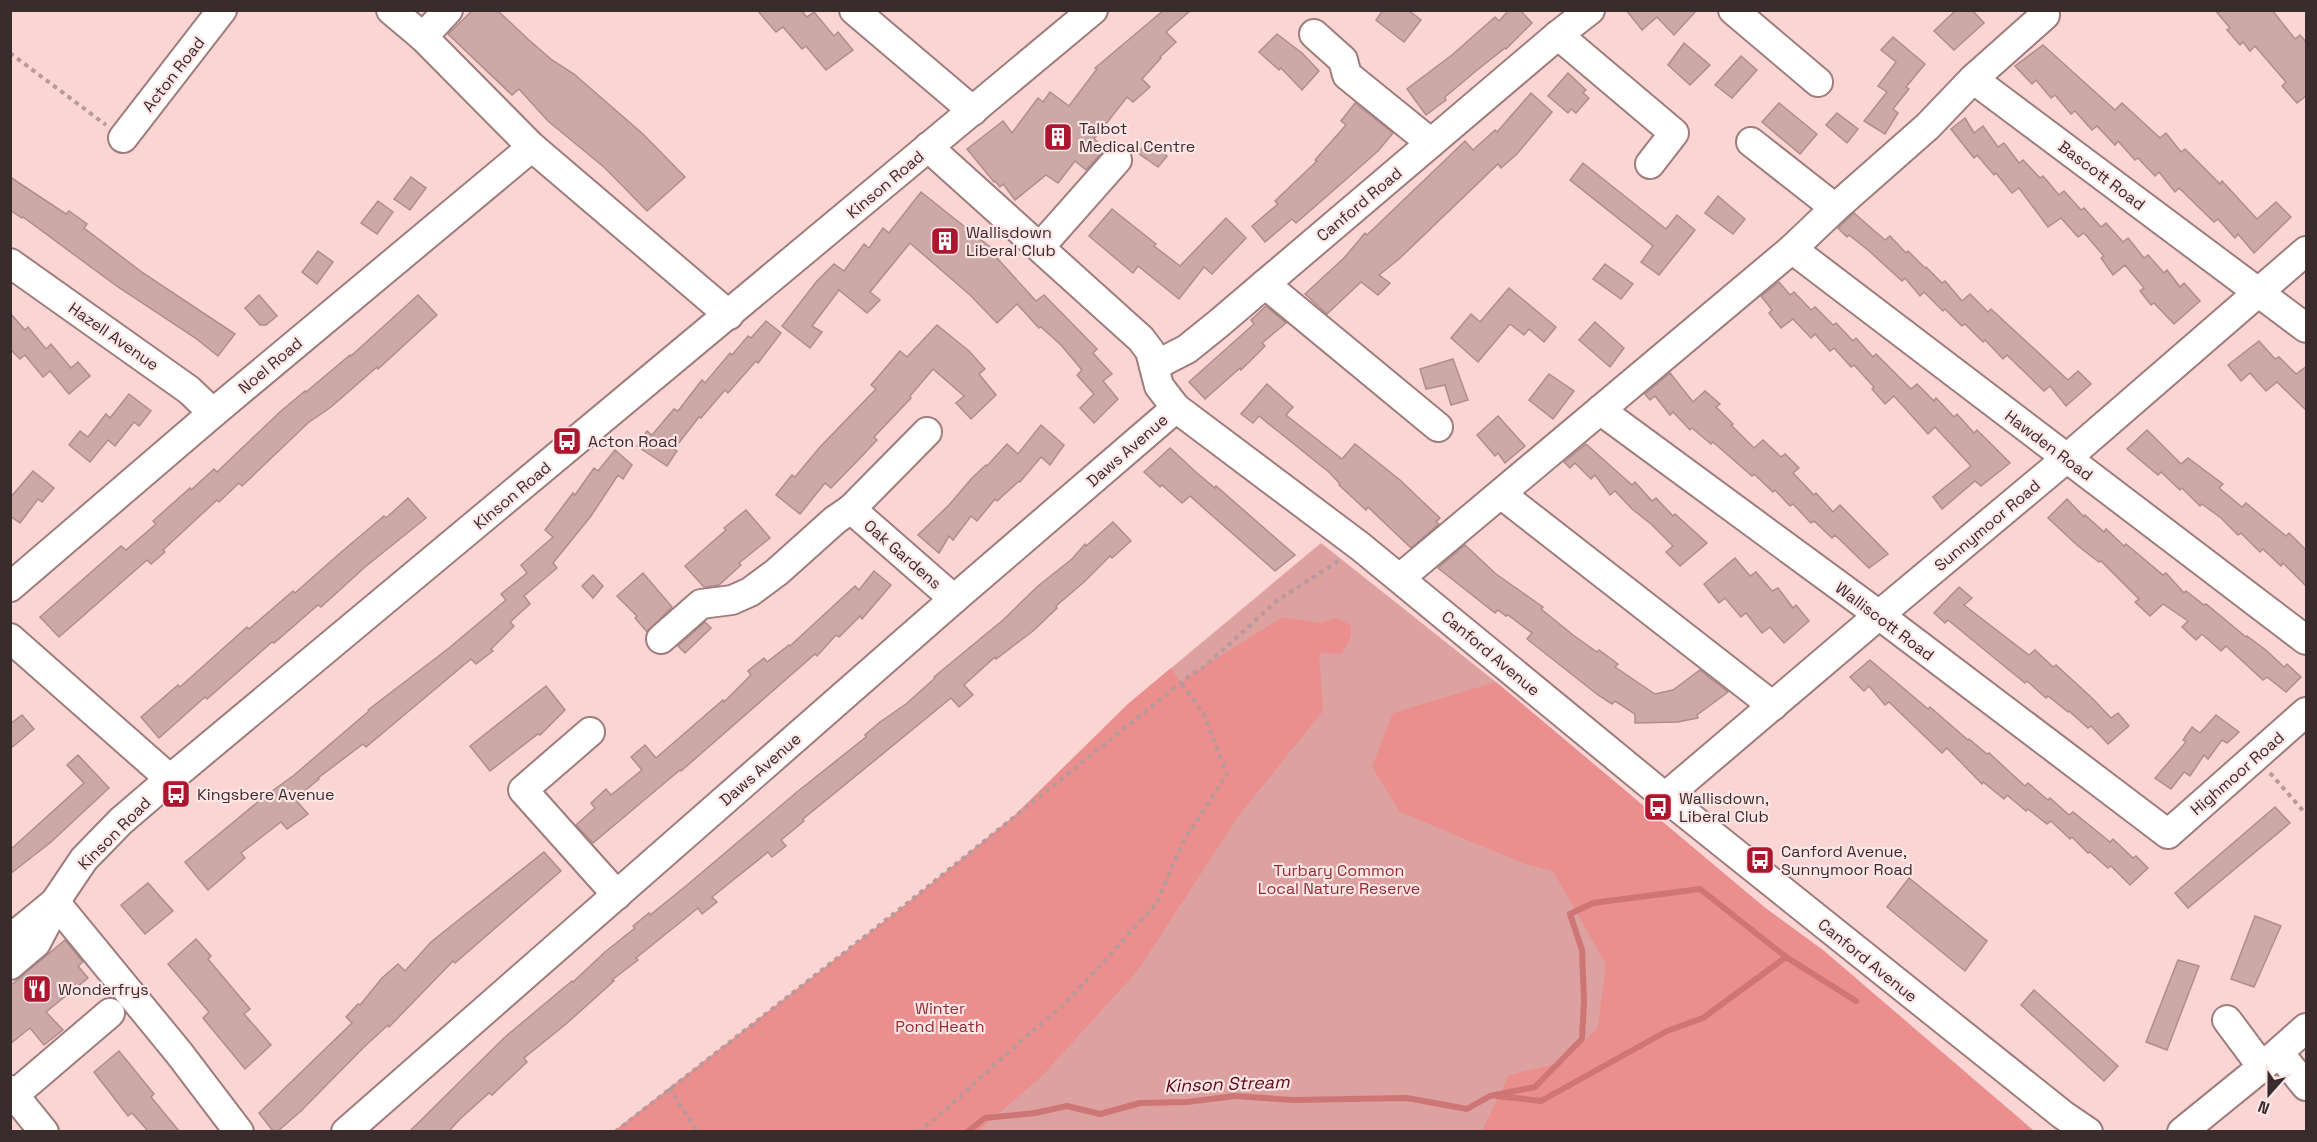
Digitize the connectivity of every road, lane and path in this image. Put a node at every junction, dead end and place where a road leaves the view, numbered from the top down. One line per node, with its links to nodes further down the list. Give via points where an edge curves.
1 (222, 10): 16 (street, Acton Road)
2 (391, 10): 11 (street)
3 (448, 10): 11 (street)
4 (854, 10): 15 (street)
5 (1093, 10): 15 (street, Kinson Road)
6 (1590, 10): 10 (street, Canford Road)
7 (1733, 10): 14 (street)
8 (2045, 15): 13 (street)
9 (1314, 34): 18 (street, via 1343,60 1347,75)
10 (1558, 35): 18 (street, Canford Road); 22 (street, via 1674,133)
11 (423, 37): 19 (street)
12 (10, 53): 16 (path)
13 (1973, 79): 23 (street, via 1928,126); 29 (street, Bascott Road)
14 (1818, 82)
15 (973, 111): 20 (street, Kinson Road)
16 (123, 138)
17 (1750, 142): 23 (street)
18 (1431, 143): 28 (street, Canford Road)
19 (532, 147): 30 (street); 35 (street, Noel Road)
20 (928, 147): 24 (street, Canford Avenue); 30 (street, Kinson Road)
21 (1117, 160): 24 (street)
22 (1650, 164)
23 (1835, 208): 25 (street)
24 (1040, 247): 32 (street, Canford Avenue, via 1141,339)
25 (1792, 249): 34 (street); 38 (street, Hawden Road)
26 (2307, 251): 29 (street, Sunnymoor Road)
27 (10, 263): 35 (street, Hazell Avenue, via 189,390)
28 (1264, 284): 32 (street, Canford Road, via 1187,349); 36 (street)
29 (2258, 292): 31 (street, Bascott Road); 38 (street, Sunnymoor Road)
30 (729, 315): 54 (street, Kinson Road)
31 (2307, 328)
32 (1154, 366): 33 (street, Canford Avenue, via 1159,386)
33 (1176, 408): 41 (street, Canford Avenue); 44 (street, Daws Avenue)
34 (1600, 410): 39 (street); 45 (street, Walliscott Road)
35 (213, 413): 43 (street, Noel Road)
36 (1438, 427)
37 (927, 432): 40 (street, Oak Gardens)
38 (2067, 458): 45 (street, Sunnymoor Road); 48 (street, Hawden Road)
39 (1501, 494): 42 (street); 50 (street)
40 (851, 509): 44 (street, Oak Gardens); 47 (street, via 750,592 732,600 701,604)
41 (1361, 547): 42 (street, Canford Avenue); 49 (path, via 1278,600 1204,667)
42 (1400, 578): 55 (street, Canford Avenue)
43 (10, 587)
44 (954, 599): 58 (street, Daws Avenue)
45 (1879, 615): 50 (street, Sunnymoor Road); 57 (street, Walliscott Road)
46 (10, 638): 54 (street)
47 (660, 639)
48 (2307, 640)
49 (1180, 683): 68 (path, via 905,905); 75 (path, via 1203,712 1227,774 1183,842 1156,904 1065,1004)
50 (1773, 706): 55 (street, Sunnymoor Road)
51 (2307, 712): 53 (street, Highmoor Road)
52 (591, 732): 58 (street, via 523,790)
53 (2256, 757): 56 (path); 57 (street, Highmoor Road)
54 (170, 779): 59 (street, Kinson Road, via 84,859)
55 (1665, 797): 76 (street, Canford Avenue, via 2045,1101)
56 (2307, 814)
57 (2168, 834)
58 (617, 895): 72 (street, Daws Avenue)
59 (55, 902): 60 (street, via 25,905); 61 (street, Kinson Road); 62 (street, via 44,932); 71 (street)
60 (10, 915)
61 (10, 939)
62 (10, 965)
63 (110, 1013): 69 (street)
64 (2228, 1020): 66 (street)
65 (2307, 1028): 66 (street)
66 (2270, 1060): 67 (street); 77 (street)
67 (2307, 1086)
68 (669, 1088): 73 (path); 74 (path)
69 (12, 1092): 70 (street)
70 (44, 1131)
71 (239, 1131)
72 (346, 1131)
73 (615, 1131)
74 (698, 1131)
75 (918, 1131)
76 (2088, 1131)
77 (2182, 1131)

